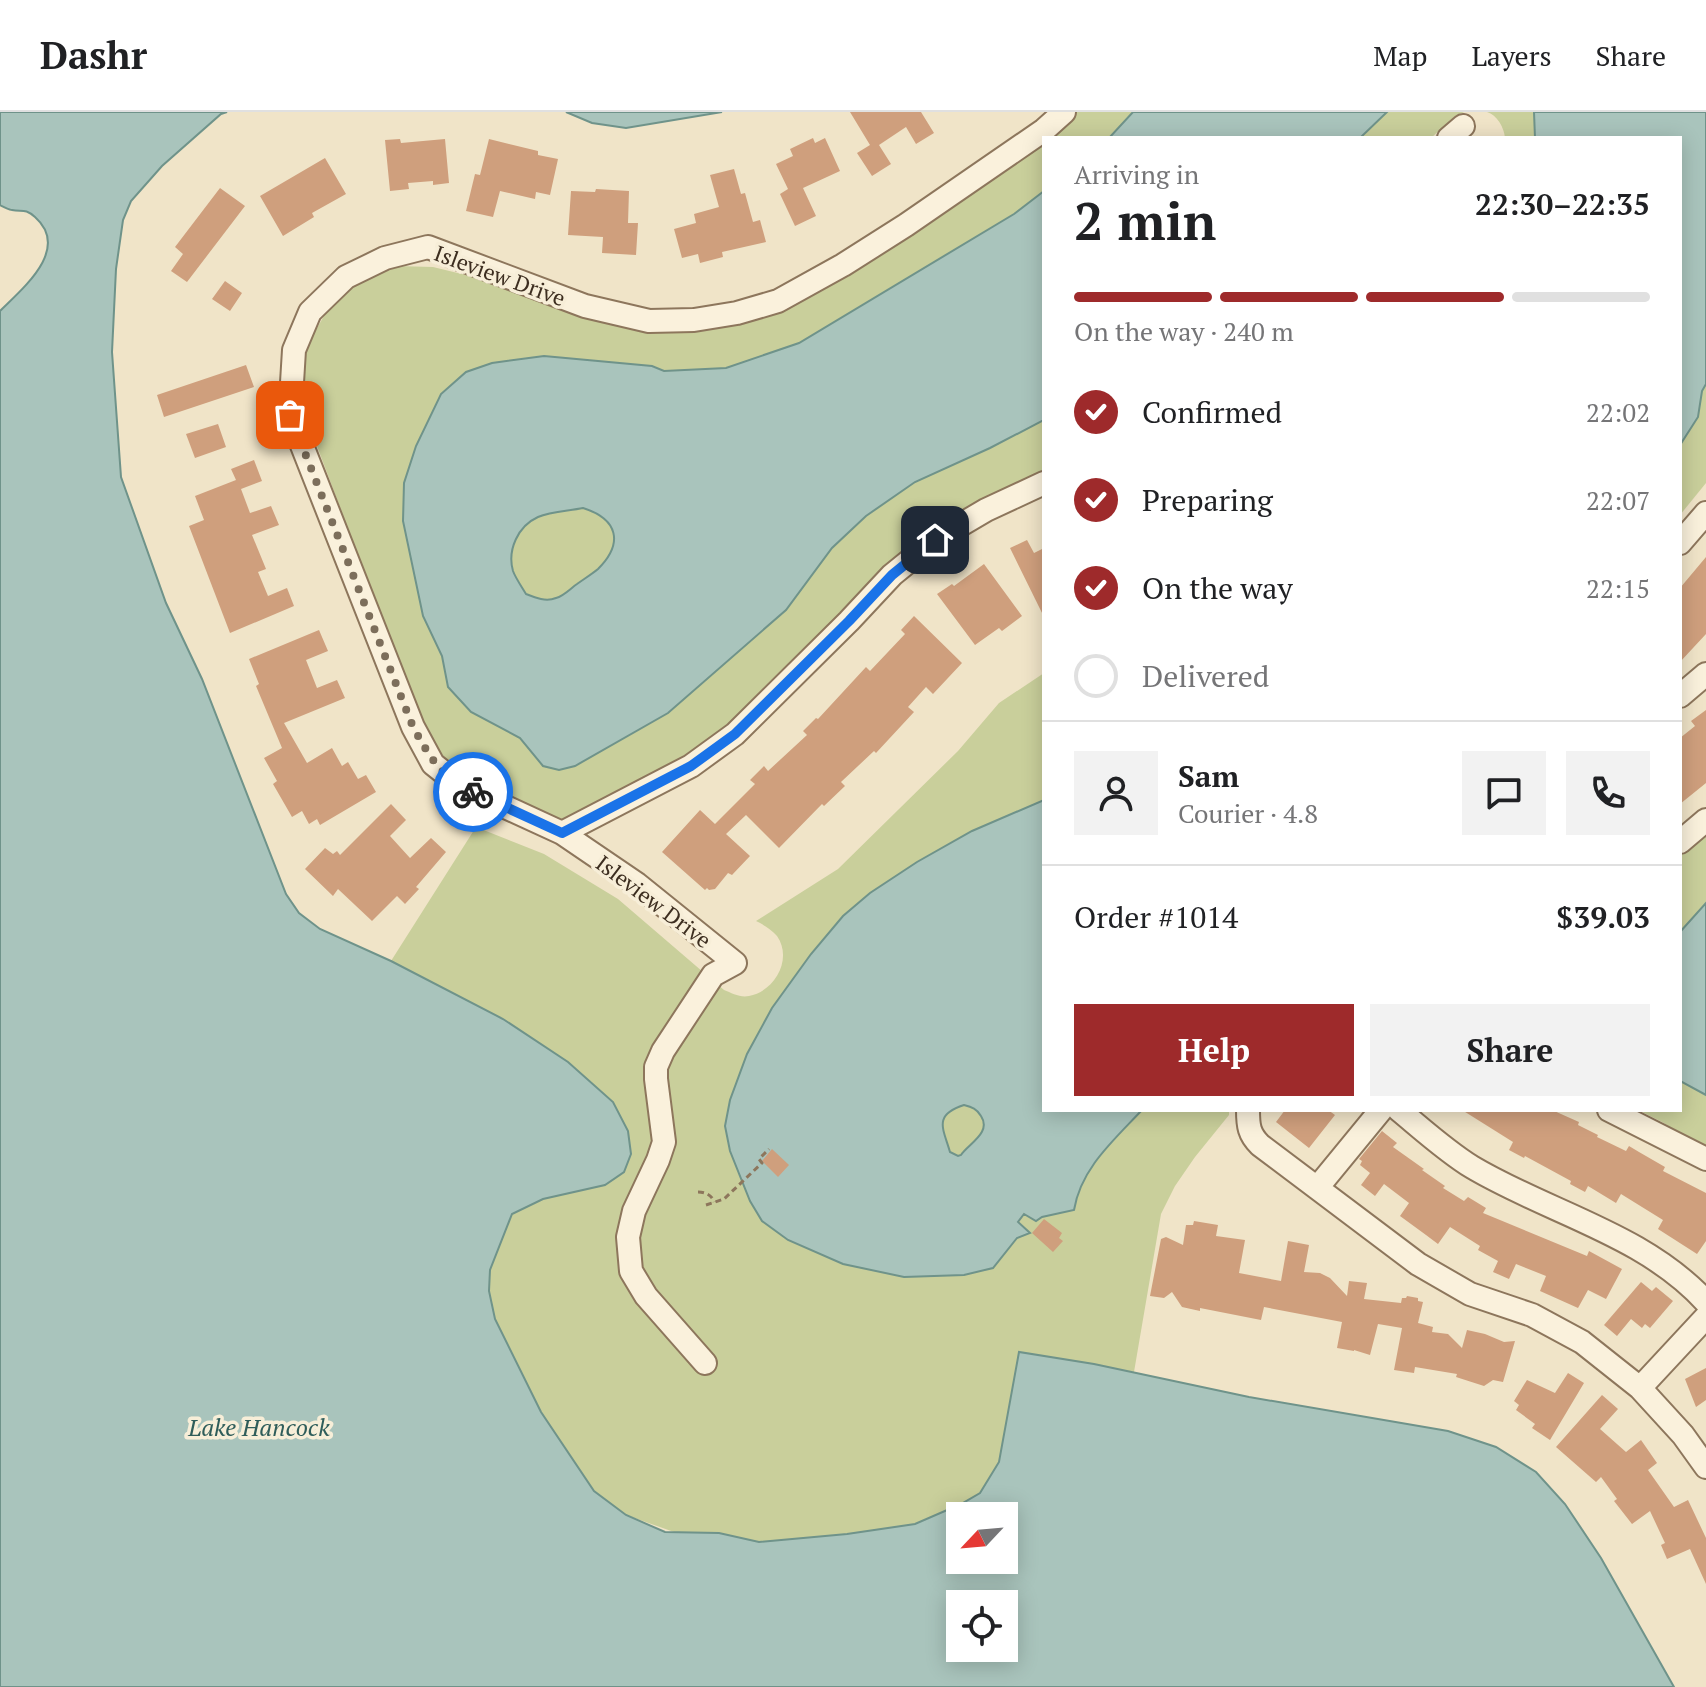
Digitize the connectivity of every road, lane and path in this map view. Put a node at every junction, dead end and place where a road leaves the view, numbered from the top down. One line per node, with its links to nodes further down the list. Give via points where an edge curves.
1 (1064, 112): 8 (street, Isleview Drive, via 843,265 778,301 737,313 649,321 585,306 428,247 385,258 346,277 310,312 294,350 290,415 413,727 433,764 462,787)
2 (1042, 484): 8 (street, via 935,540 892,575 735,734 691,766)
3 (1706, 513): 4 (street)
4 (1682, 541)
5 (1706, 674): 6 (street)
6 (1682, 694)
7 (1706, 820): 9 (street)
8 (562, 833): 22 (street, Isleview Drive, via 637,884 735,963 713,975 656,1067 664,1142 628,1237 631,1271 646,1296)
9 (1682, 840)
10 (1248, 1112): 16 (street, via 1252,1137)
11 (1379, 1112): 16 (street)
12 (1402, 1112): 20 (street, via 1470,1166 1623,1241 1660,1263)
13 (1613, 1112): 15 (street)
14 (769, 1149): 18 (path, via 738,1187)
15 (1706, 1159)
16 (1317, 1188): 23 (street, via 1418,1264 1470,1294 1532,1315 1582,1342)
17 (698, 1192): 18 (path)
18 (714, 1202): 19 (path)
19 (706, 1205)
20 (1706, 1302)
21 (1706, 1317): 23 (street)
22 (705, 1363)
23 (1640, 1388): 24 (street)
24 (1706, 1467)

